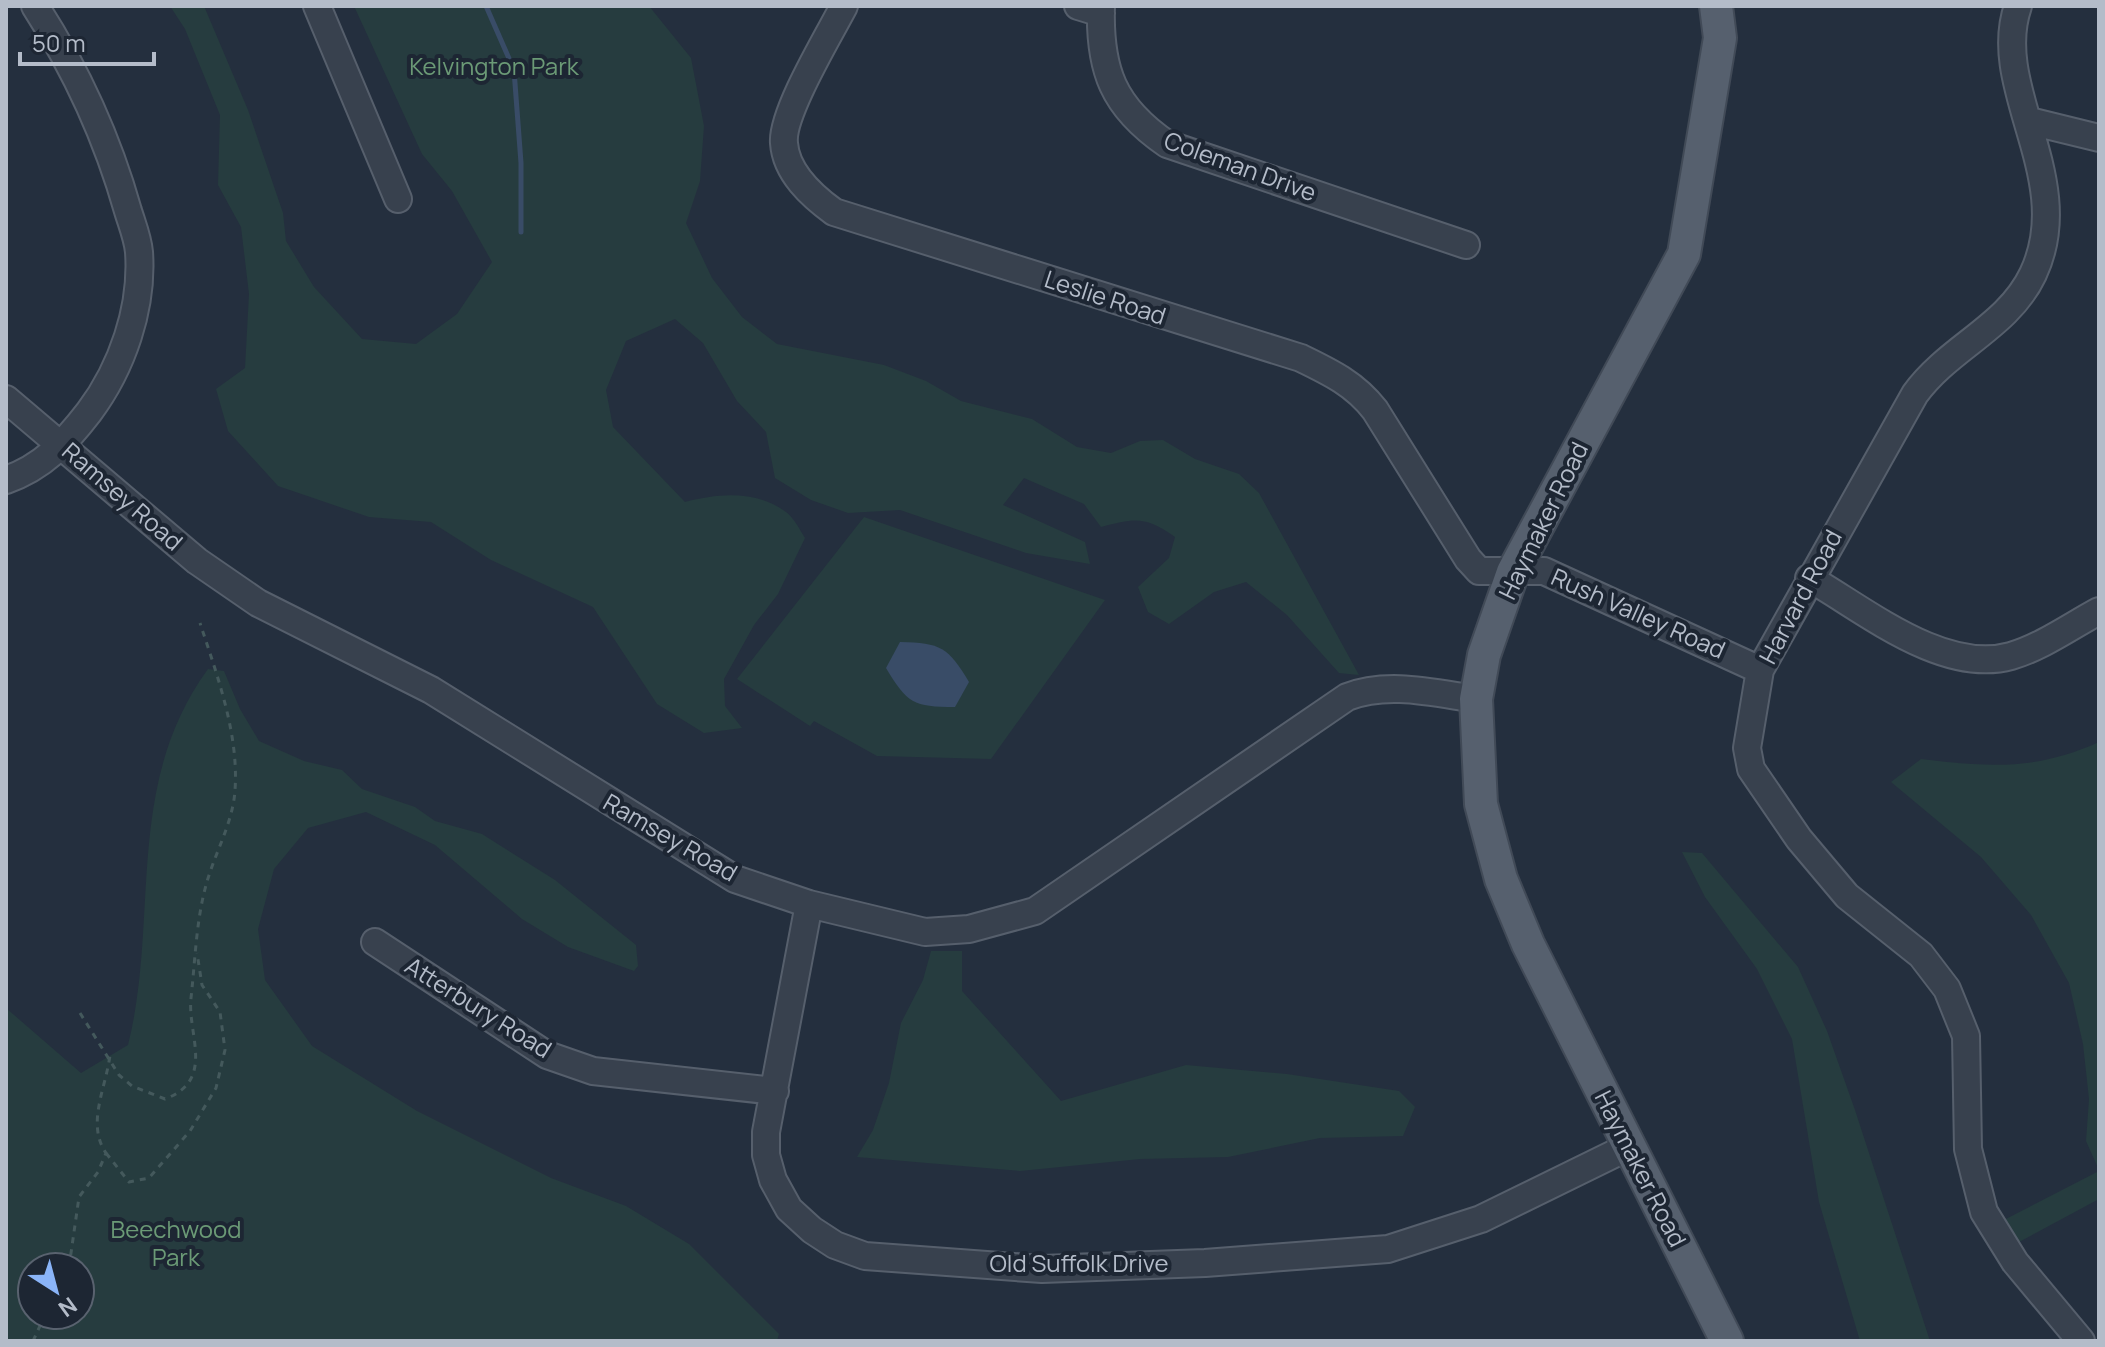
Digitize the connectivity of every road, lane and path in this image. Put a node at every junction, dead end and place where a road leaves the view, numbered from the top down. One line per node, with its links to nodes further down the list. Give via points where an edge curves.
1 (35, 6): 12 (street, via 77,82 116,170 139,251 135,313 117,365)
2 (317, 6): 9 (street)
3 (844, 6): 14 (street, Leslie Road, via 788,119 784,143 812,196 834,212 1301,358 1339,377 1375,410 1468,559 1479,571)
4 (1716, 6): 14 (main road, Haymaker Road, via 1720,38 1684,254)
5 (2018, 6): 7 (street, Harvard Road, via 2013,63)
6 (1093, 8): 10 (street, Coleman Drive, via 1108,81 1147,130 1167,144)
7 (2030, 121): 8 (street); 15 (street, Harvard Road, via 2047,202 2045,242 2034,274 1993,324 1928,377)
8 (2099, 138)
9 (398, 199)
10 (1466, 245)
11 (6, 399): 12 (street, Ramsey Road)
12 (63, 446): 13 (street, via 30,471); 20 (street, Ramsey Road, via 197,561 258,603 431,690 735,879)
13 (6, 480)
14 (1513, 572): 18 (street, Rush Valley Road, via 1544,571); 19 (main road, Haymaker Road, via 1484,655)
15 (1809, 578): 16 (street, via 1928,648 1969,658 2011,656); 18 (street, Harvard Road)
16 (2099, 611)
17 (200, 623): 22 (path, via 220,685 235,790 205,889)
18 (1760, 670): 30 (street, Harvard Road, via 1747,748 1751,769 1847,896 1921,955 1947,989 1966,1036 1968,1149 1984,1212 2015,1262)
19 (1476, 699): 20 (street, Ramsey Road, via 1401,689 1364,690 1347,697 1035,911 994,924 925,932); 26 (main road, Haymaker Road, via 1481,804 1501,879)
20 (809, 904): 25 (street, Old Suffolk Drive)
21 (375, 942): 25 (street, Atterbury Road, via 547,1055 593,1071)
22 (196, 949): 24 (path, via 190,1004 198,1048 191,1080 165,1099 132,1086 119,1075); 27 (path, via 202,985 220,1012 225,1050 216,1088 190,1131 149,1178 129,1182)
23 (80, 1013): 24 (path)
24 (110, 1055): 27 (path, via 95,1122)
25 (775, 1091): 26 (street, Old Suffolk Drive, via 766,1155 789,1209 812,1230 865,1256 1042,1269 1388,1249 1481,1219)
26 (1628, 1147): 29 (main road, Haymaker Road)
27 (106, 1153): 28 (path, via 79,1197)
28 (71, 1251)
29 (1727, 1341)
30 (2081, 1341)

